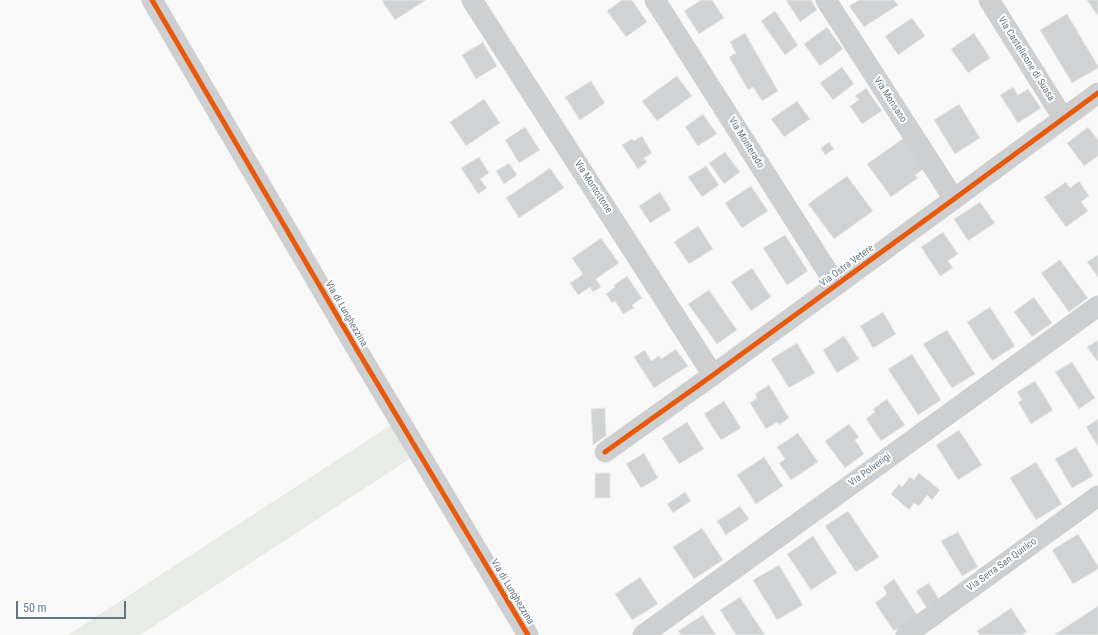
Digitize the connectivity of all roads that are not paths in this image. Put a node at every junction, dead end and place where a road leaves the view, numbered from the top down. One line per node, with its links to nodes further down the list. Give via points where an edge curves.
1 (152, 0): 14 (street, Via di Lunghezzina)
2 (472, 0): 11 (street, Via Montottone)
3 (655, 0): 9 (street, Via Monterado)
4 (826, 0): 8 (street, Via Monsano)
5 (989, 0): 7 (street, Via Castelleone di Suasa)
6 (1098, 93): 7 (street, Via Ostra Vetere)
7 (1063, 118): 8 (street, Via Ostra Vetere)
8 (954, 200): 9 (street, Via Ostra Vetere)
9 (836, 285): 11 (street, Via Ostra Vetere)
10 (1098, 306): 15 (street, Via Polverigi)
11 (713, 375): 12 (street, Via Ostra Vetere)
12 (605, 452)
13 (1098, 496): 16 (street, Via Serra San Quirico)
14 (528, 635)
15 (643, 635)
16 (906, 635)

